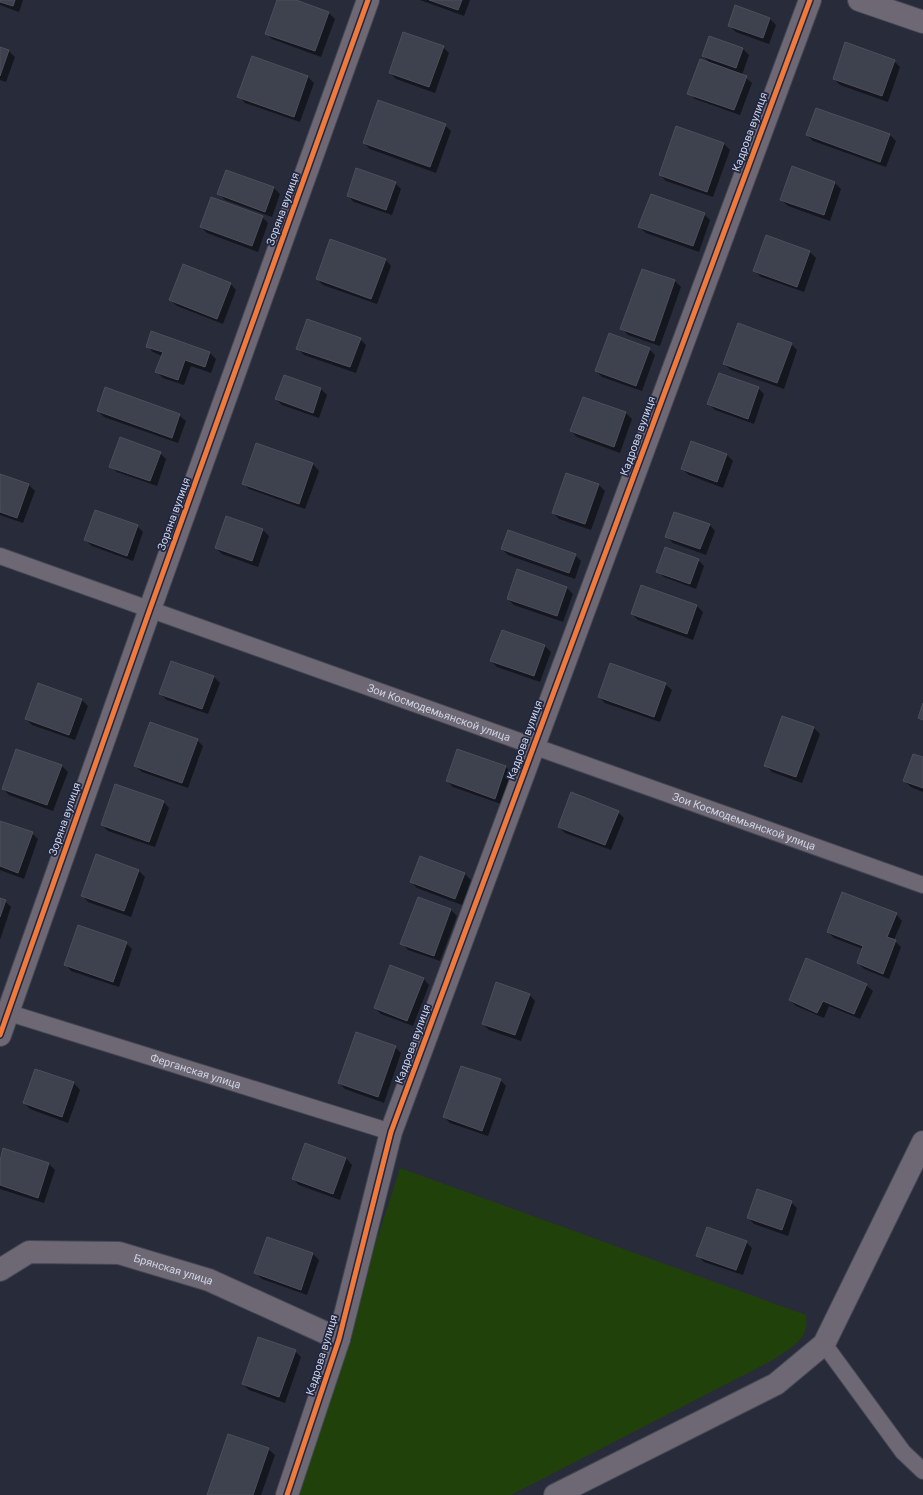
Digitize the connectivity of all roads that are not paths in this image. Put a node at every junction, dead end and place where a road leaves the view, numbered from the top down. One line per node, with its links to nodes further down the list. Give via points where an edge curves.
1 (368, 0): 6 (street, Зоряна вулиця)
2 (810, 0): 7 (street, Кадрова вулиця)
3 (859, 0): 4 (street)
4 (923, 22)
5 (0, 556): 6 (lane, Зои Космодемьянской улица)
6 (150, 609): 7 (lane, Зои Космодемьянской улица); 9 (street, Зоряна вулиця)
7 (533, 746): 8 (lane, Зои Космодемьянской улица); 11 (street, Кадрова вулиця)
8 (923, 885)
9 (4, 1011): 10 (street, Зоряна вулиця); 11 (lane, Ферганская улица)
10 (0, 1035)
11 (391, 1132): 14 (street, Кадрова вулиця)
12 (923, 1142): 15 (street)
13 (0, 1270): 14 (street, Брянская улица, via 29,1252 119,1253 209,1280)
14 (339, 1339): 17 (street, Кадрова вулиця)
15 (824, 1344): 16 (lane, via 903,1452); 18 (street, via 776,1384)
16 (923, 1471)
17 (287, 1495)
18 (555, 1495)

